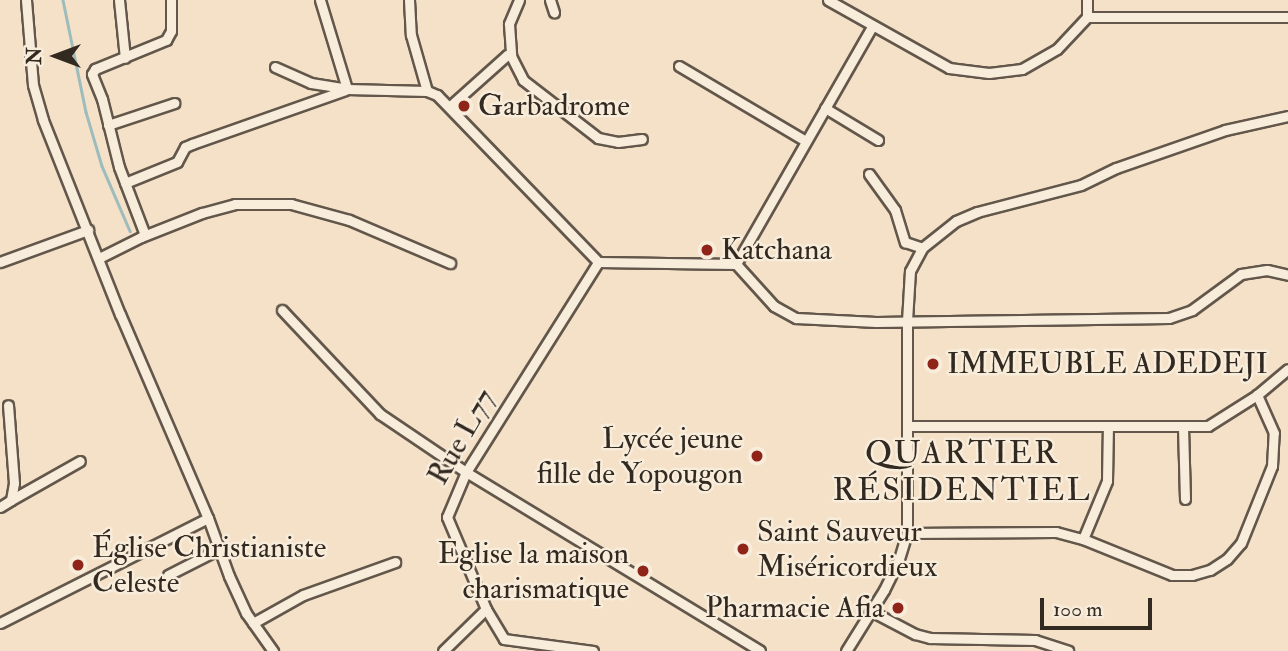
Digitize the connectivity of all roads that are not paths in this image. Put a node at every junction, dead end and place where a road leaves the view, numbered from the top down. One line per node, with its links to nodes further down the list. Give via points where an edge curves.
1 (26, 0): 30 (street, via 33,85)
2 (119, 0): 15 (street)
3 (171, 0): 15 (street, via 171,31 166,40)
4 (320, 0): 18 (street)
5 (409, 0): 19 (street, via 411,34)
6 (519, 0): 14 (street, via 509,24)
7 (550, 0): 10 (street)
8 (828, 0): 13 (street)
9 (1087, 0): 11 (street)
10 (554, 12)
11 (1087, 17): 12 (street); 13 (street, via 1057,49 1035,64 989,73 949,68)
12 (1288, 17)
13 (873, 25): 22 (street)
14 (510, 56): 21 (street); 25 (street, via 529,86 590,134 608,141)
15 (125, 58): 24 (street, via 92,74)
16 (679, 66): 27 (street)
17 (275, 67): 18 (street, via 312,83)
18 (347, 89): 19 (street); 29 (street, via 192,144 177,162)
19 (427, 91): 21 (street)
20 (174, 103): 24 (street)
21 (450, 106): 35 (street)
22 (825, 108): 26 (street); 27 (street)
23 (1288, 116): 32 (street, via 1225,130 1080,185 977,212 956,220)
24 (108, 125): 29 (street)
25 (642, 139)
26 (878, 140)
27 (806, 141): 37 (street)
28 (869, 174): 32 (street, via 895,210 905,242)
29 (125, 183): 31 (street)
30 (88, 230): 33 (street); 34 (street)
31 (145, 235): 33 (street); 36 (street, via 236,204 291,204 349,220)
32 (922, 248): 40 (street, via 910,271)
33 (99, 258): 52 (street)
34 (0, 262)
35 (598, 262): 37 (street); 48 (street, Rue L77)
36 (450, 263)
37 (736, 264): 40 (street, via 774,306 796,318)
38 (1288, 275): 40 (street, via 1267,270 1241,274 1192,310 1168,318)
39 (282, 310): 48 (street, via 380,414)
40 (907, 321): 44 (street)
41 (1288, 369): 42 (street)
42 (1257, 395): 46 (street, via 1208,426); 54 (street, via 1274,433 1275,450 1241,543 1227,559 1210,570 1172,575)
43 (8, 405): 50 (street, via 14,464)
44 (907, 426): 45 (street); 53 (street)
45 (1108, 426): 46 (street); 54 (street, via 1107,481)
46 (1184, 427): 49 (street)
47 (80, 461): 50 (street)
48 (466, 472): 58 (street, Rue L77, via 447,517); 65 (street)
49 (1185, 499)
50 (11, 500): 51 (street)
51 (0, 506)
52 (208, 518): 55 (street); 60 (street)
53 (907, 533): 54 (street, via 1046,531); 59 (street, via 899,559)
54 (1083, 539)
55 (219, 548): 57 (street); 61 (street)
56 (395, 562): 61 (street, via 303,595)
57 (168, 575)
58 (486, 609): 63 (street); 64 (street, Rue L77, via 498,633 512,643)
59 (871, 611): 66 (street); 67 (street, via 930,638 1035,640)
60 (0, 623)
61 (253, 623): 62 (street)
62 (273, 651)
63 (443, 651)
64 (593, 651)
65 (760, 651)
66 (846, 651)
67 (1068, 651)

